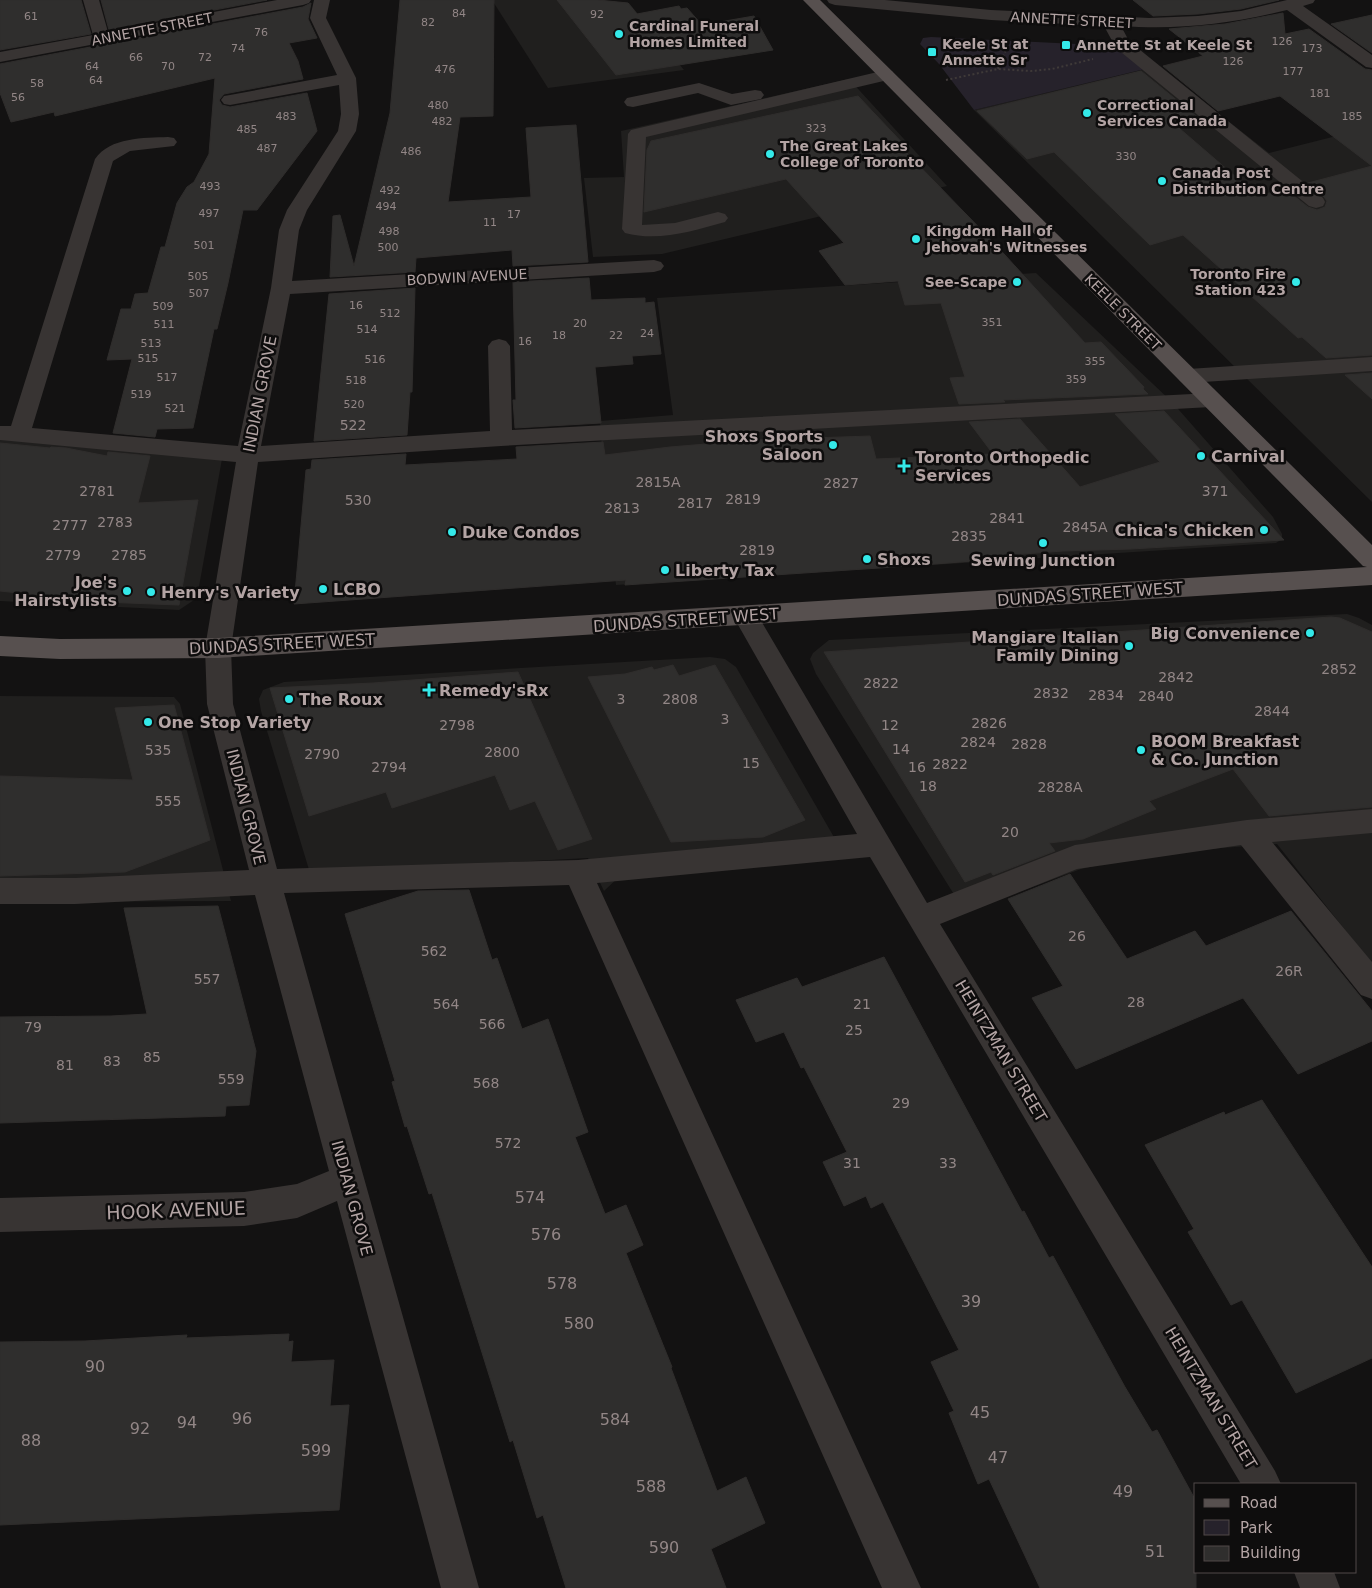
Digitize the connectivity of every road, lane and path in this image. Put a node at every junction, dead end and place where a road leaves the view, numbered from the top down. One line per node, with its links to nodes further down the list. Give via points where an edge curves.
1 (91, 0): 11 (street)
2 (303, 0): 11 (street, ANNETTE STREET)
3 (322, 0): 18 (street, INDIAN GROVE, via 318,18)
4 (811, 0): 17 (main road, KEELE STREET)
5 (836, 0): 10 (street, ANNETTE STREET, via 991,15)
6 (1220, 0): 9 (street)
7 (1307, 0): 8 (street, ANNETTE STREET)
8 (1290, 4): 9 (street, ANNETTE STREET); 15 (street)
9 (1241, 16): 10 (street, ANNETTE STREET, via 1168,22)
10 (1110, 22): 13 (street, via 1122,44)
11 (102, 38): 14 (street, ANNETTE STREET)
12 (1008, 39): 16 (path)
13 (1130, 50): 16 (path, via 1052,69 1031,72); 23 (street)
14 (0, 57)
15 (1372, 63)
16 (998, 69): 19 (path)
17 (882, 71): 21 (street, via 731,100 699,88); 24 (street, via 638,134 632,229 668,231); 29 (main road, KEELE STREET)
18 (347, 78): 20 (street); 26 (street, INDIAN GROVE, via 350,114 347,131 297,210 289,230)
19 (946, 80)
20 (230, 100)
21 (633, 102)
22 (168, 142): 31 (street, via 125,146 110,152 104,159)
23 (1316, 202)
24 (718, 218)
25 (654, 266): 26 (street, BODWIN AVENUE)
26 (281, 288): 33 (street, INDIAN GROVE)
27 (498, 346): 32 (street)
28 (1372, 364): 29 (street)
29 (1188, 376): 30 (main road, KEELE STREET)
30 (1211, 400): 32 (street); 34 (main road, KEELE STREET)
31 (10, 434): 33 (street)
32 (501, 438): 33 (street)
33 (248, 455): 38 (street, INDIAN GROVE)
34 (1372, 560)
35 (1372, 576): 36 (main road, DUNDAS STREET WEST)
36 (745, 616): 38 (main road, DUNDAS STREET WEST); 41 (street, HEINTZMAN STREET)
37 (0, 646): 38 (main road, DUNDAS STREET WEST)
38 (218, 648): 43 (street, INDIAN GROVE, via 220,704)
39 (1372, 821): 40 (street)
40 (1247, 832): 45 (street, via 1075,857); 46 (street)
41 (879, 844): 42 (street); 45 (street, HEINTZMAN STREET)
42 (578, 872): 43 (street); 52 (street)
43 (266, 882): 44 (street, via 75,891); 47 (street, INDIAN GROVE)
44 (0, 891)
45 (921, 919): 49 (street, HEINTZMAN STREET)
46 (1372, 985)
47 (347, 1180): 48 (street, HOOK AVENUE, via 296,1201 244,1209); 51 (street, INDIAN GROVE)
48 (0, 1215)
49 (1261, 1483)
50 (1314, 1573): 53 (street)
51 (460, 1588)
52 (902, 1588)
53 (1321, 1588)

